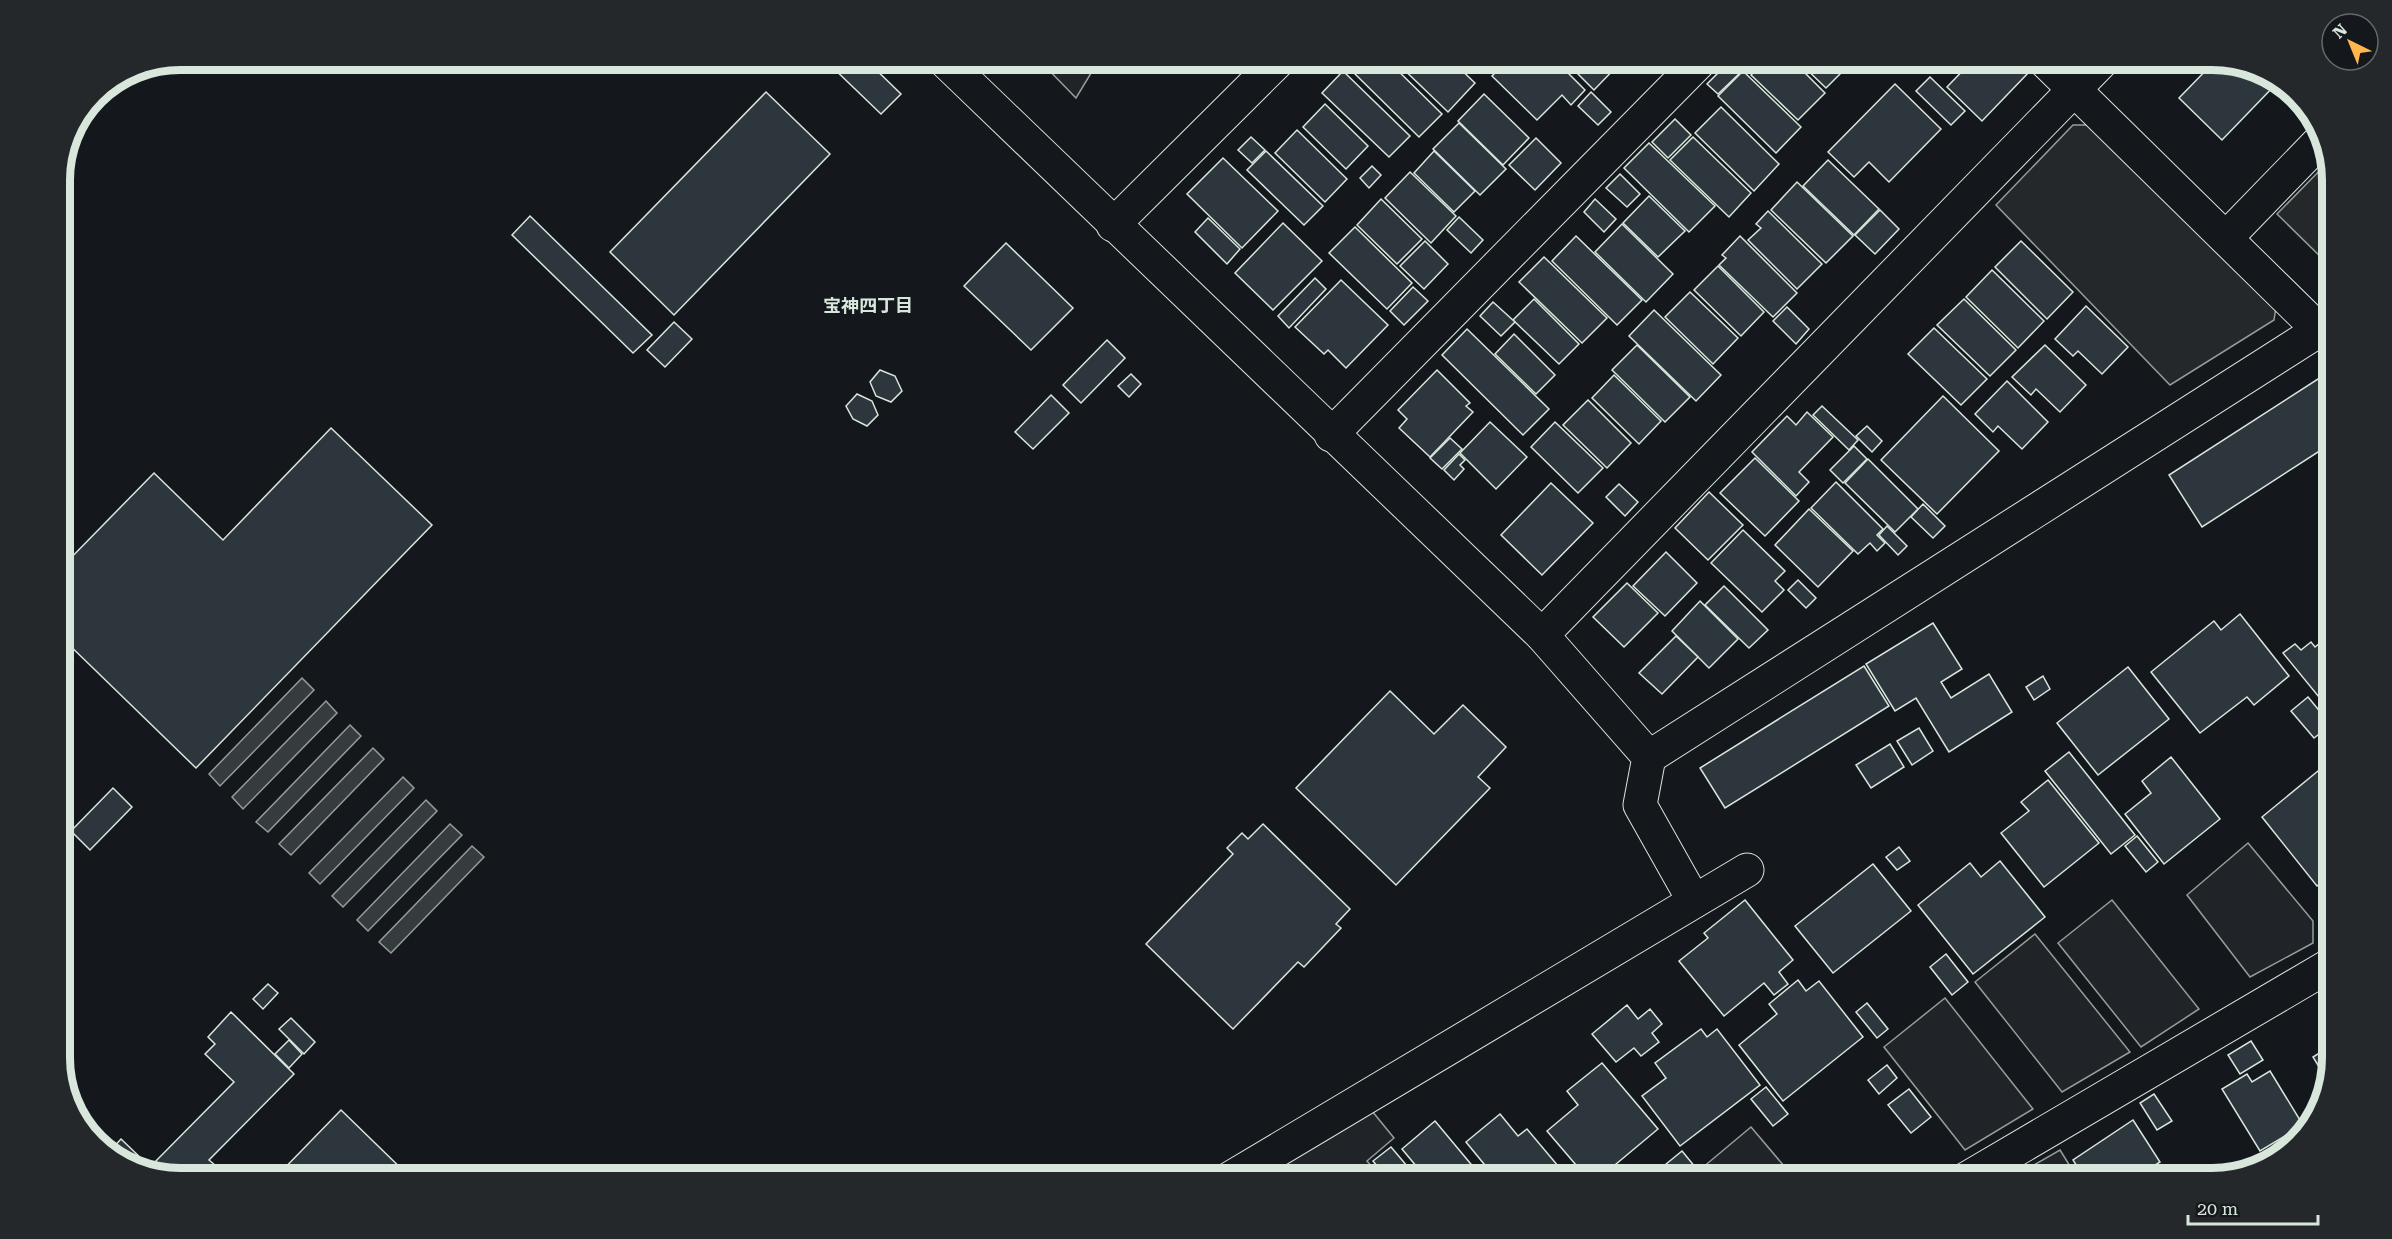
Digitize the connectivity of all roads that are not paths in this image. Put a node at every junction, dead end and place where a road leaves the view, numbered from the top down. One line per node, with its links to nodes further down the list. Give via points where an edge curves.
1 (954, 70): 8 (street)
2 (1269, 70): 8 (street)
3 (1691, 70): 12 (street)
4 (2054, 70): 6 (street)
5 (2093, 70): 6 (street)
6 (2074, 89): 9 (street); 13 (street)
7 (2316, 145): 9 (street)
8 (1113, 225): 12 (street)
9 (2226, 238): 10 (street)
10 (2321, 323)
11 (2321, 328): 14 (street)
12 (1331, 435): 13 (street)
13 (1542, 635): 14 (street)
14 (1649, 757): 16 (street, via 1640,805)
15 (1747, 870): 16 (street)
16 (1694, 901): 18 (street)
17 (2322, 970): 19 (street)
18 (1248, 1168)
19 (1985, 1168)

